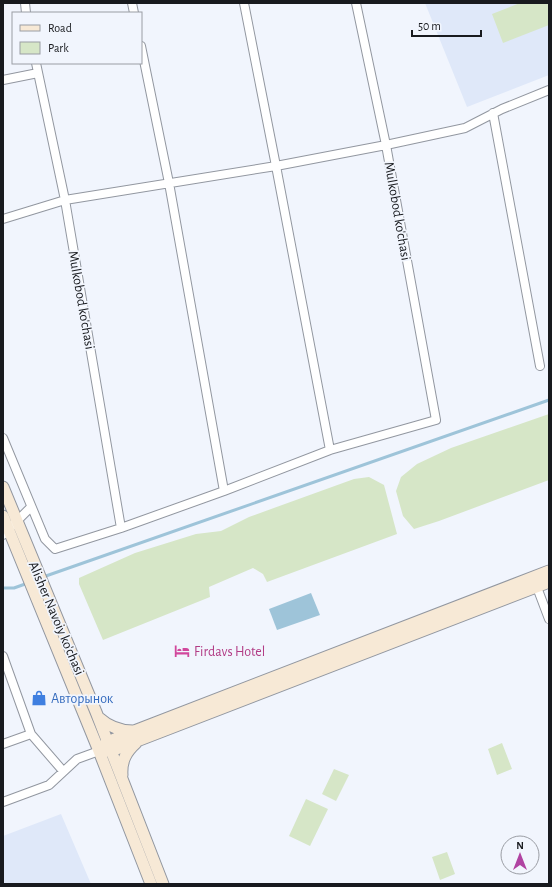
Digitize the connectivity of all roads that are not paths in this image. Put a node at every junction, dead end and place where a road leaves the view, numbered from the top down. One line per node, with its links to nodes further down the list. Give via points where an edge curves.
1 (244, 3): 10 (street)
2 (356, 3): 9 (street, Mulkobod ko'chasi)
3 (142, 51): 11 (street)
4 (36, 64): 5 (street, Mulkobod ko'chasi)
5 (38, 73): 6 (street); 12 (street, Mulkobod ko'chasi)
6 (3, 80)
7 (549, 90): 8 (street)
8 (493, 113): 9 (street, via 466,128); 14 (street)
9 (386, 145): 10 (street); 16 (street, Mulkobod ko'chasi, via 436,420)
10 (276, 166): 11 (street); 16 (street)
11 (169, 183): 12 (street); 18 (street)
12 (65, 200): 13 (street); 22 (street, Mulkobod ko'chasi)
13 (3, 219)
14 (540, 366)
15 (3, 438): 19 (street)
16 (330, 450): 18 (street)
17 (3, 487): 21 (main road, Alisher Navoiy ko'chasi)
18 (224, 491): 22 (street)
19 (31, 508): 21 (street); 22 (street, via 45,539 55,549)
20 (3, 516): 23 (main road, Alisher Navoiy ko'chasi)
21 (17, 521): 23 (street); 24 (main road, Alisher Navoiy ko'chasi)
22 (121, 528)
23 (6, 532): 24 (main road, Alisher Navoiy ko'chasi)
24 (27, 561): 30 (main road, Alisher Navoiy ko'chasi, via 47,592); 35 (main road, Alisher Navoiy ko'chasi, via 36,596)
25 (549, 571): 26 (main road)
26 (535, 582): 27 (main road); 28 (street); 32 (main road)
27 (549, 582)
28 (549, 619)
29 (3, 656): 31 (street)
30 (98, 717): 32 (main road, via 105,723); 34 (main road, Alisher Navoiy ko'chasi)
31 (31, 734): 33 (street); 36 (street)
32 (135, 736): 34 (main road); 37 (main road, via 122,763)
33 (3, 744)
34 (109, 746): 35 (main road); 37 (main road, Alisher Navoiy ko'chasi)
35 (99, 751): 36 (street, via 77,759); 39 (main road, Alisher Navoiy ko'chasi)
36 (63, 771): 38 (street, via 49,785)
37 (124, 785): 40 (main road, Alisher Navoiy ko'chasi)
38 (3, 802)
39 (151, 884)
40 (163, 884)

